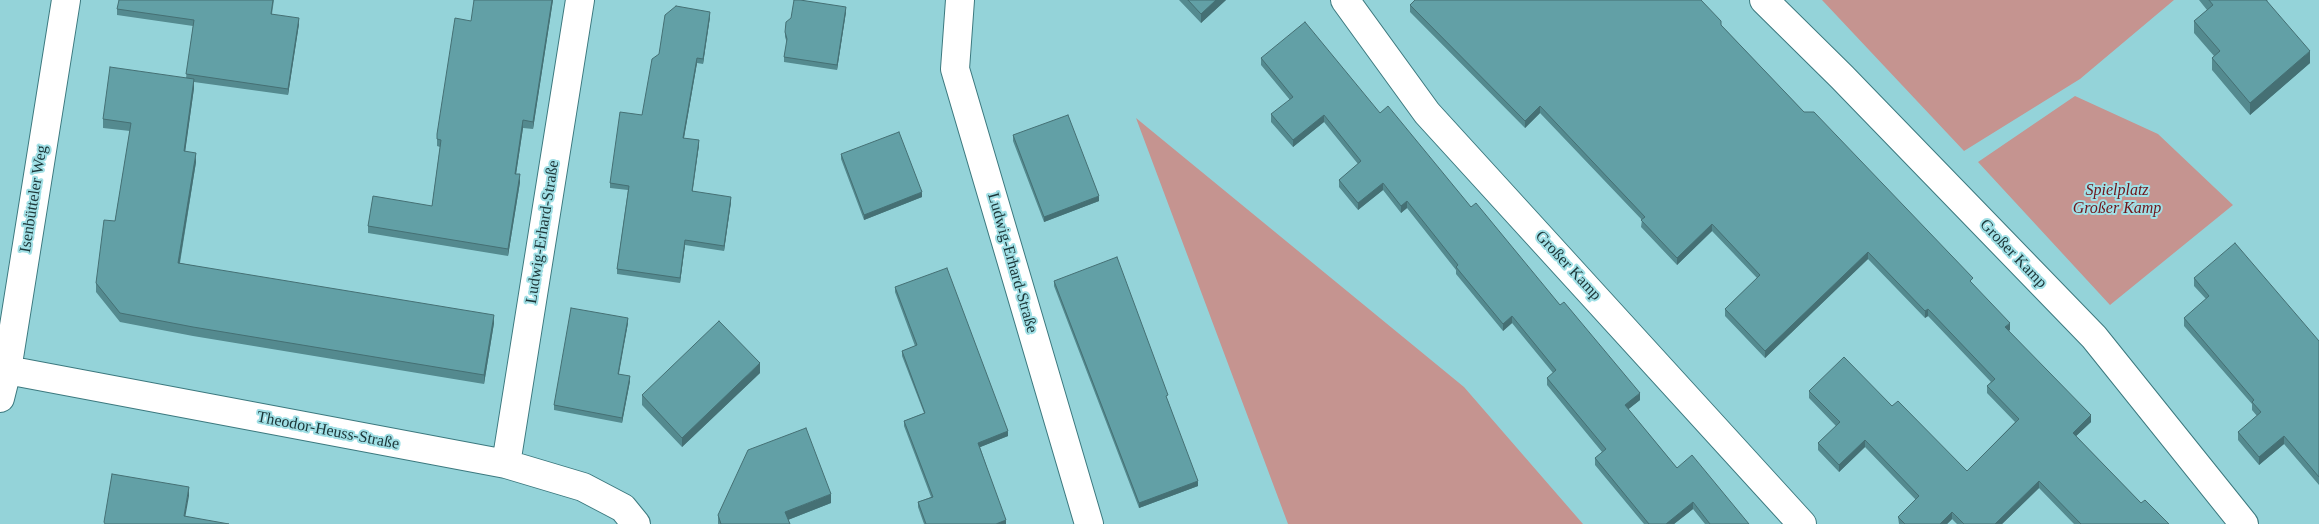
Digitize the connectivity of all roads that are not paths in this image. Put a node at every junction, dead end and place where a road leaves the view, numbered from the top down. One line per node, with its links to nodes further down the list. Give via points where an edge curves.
1 (66, 0): 6 (street, Isenbütteler Weg)
2 (580, 0): 8 (street, Ludwig-Erhard-Straße)
3 (960, 0): 10 (street, Ludwig-Erhard-Straße, via 955,69)
4 (1345, 0): 11 (street, Großer Kamp, via 1427,113)
5 (1764, 0): 12 (street, Großer Kamp, via 2094,337)
6 (7, 370): 7 (street, Isenbütteler Weg); 8 (street, Theodor-Heuss-Straße)
7 (0, 398)
8 (506, 464): 9 (street, Theodor-Heuss-Straße, via 582,487 623,508)
9 (636, 524)
10 (1089, 524)
11 (1802, 524)
12 (2244, 524)

